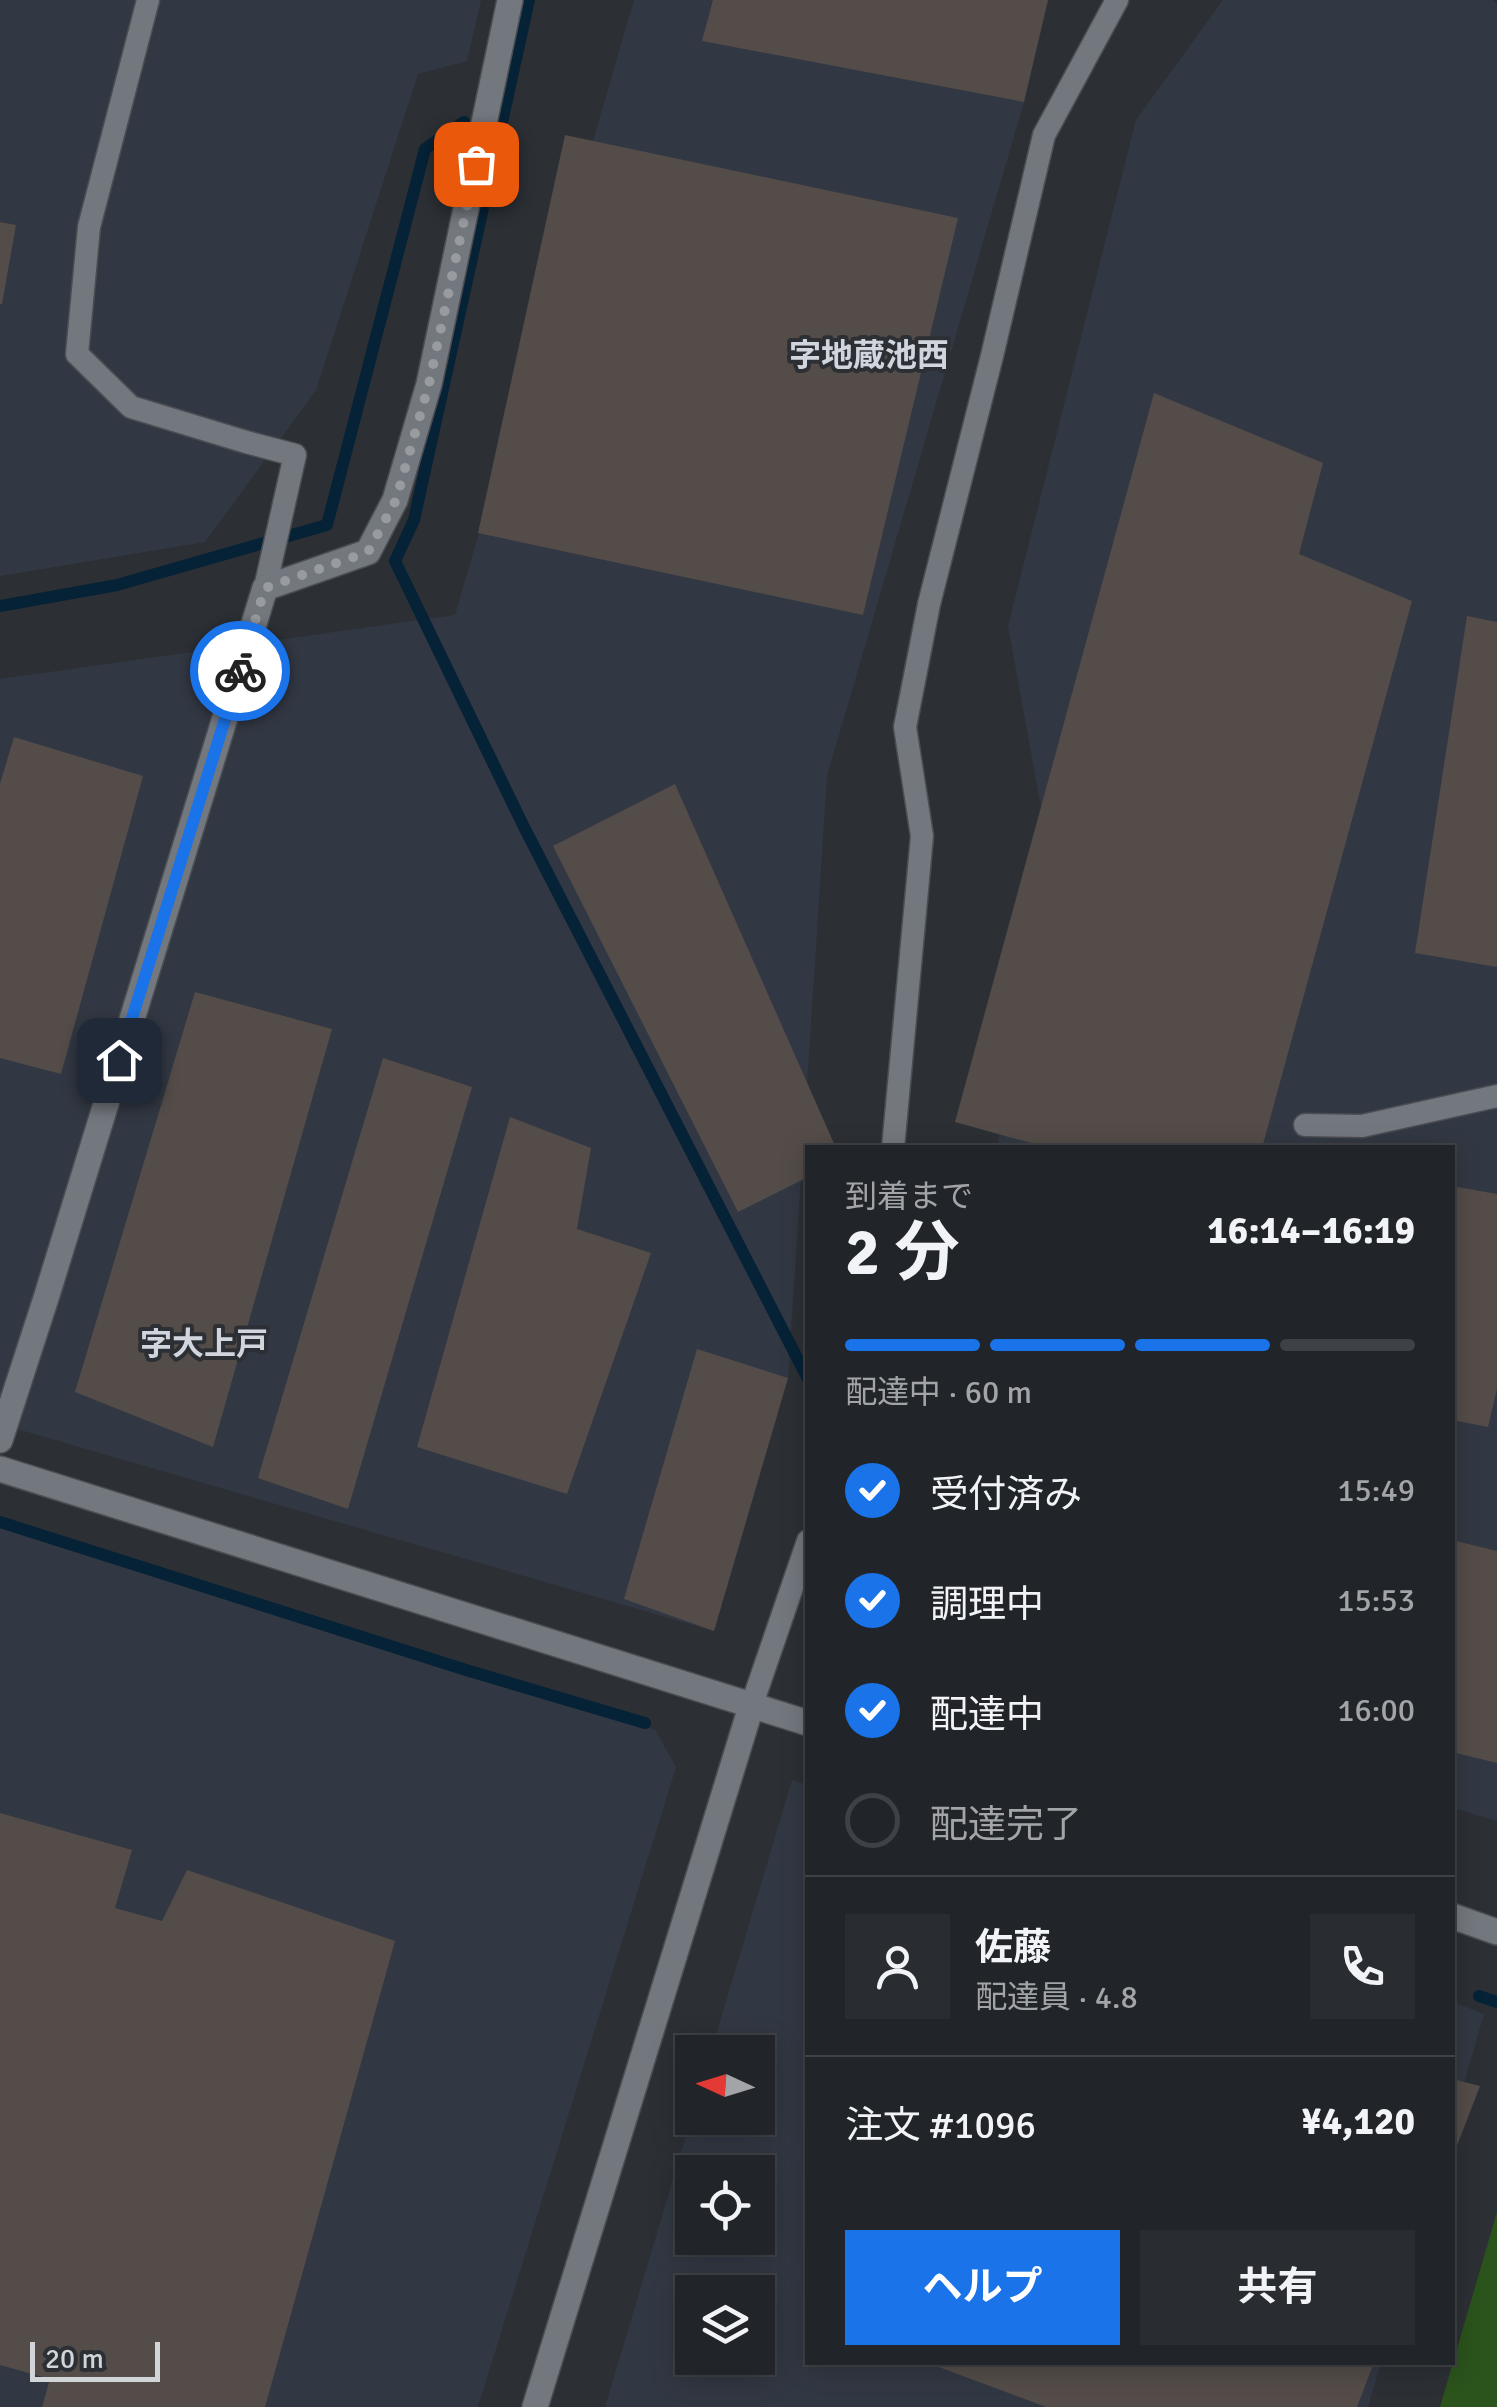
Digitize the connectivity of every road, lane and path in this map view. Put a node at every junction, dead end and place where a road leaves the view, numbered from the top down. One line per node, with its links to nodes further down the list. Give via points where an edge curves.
1 (148, 0): 4 (lane, via 88,227 78,354 131,407 295,455)
2 (510, 0): 4 (street, via 429,384 396,500 368,552)
3 (1118, 0): 7 (lane, via 1044,135 905,727 922,836)
4 (265, 588): 8 (street)
5 (1497, 1096): 6 (lane, via 1362,1126)
6 (1305, 1125)
7 (893, 1145)
8 (0, 1440)
9 (0, 1469): 11 (street)
10 (805, 1550): 11 (lane)
11 (752, 1707): 12 (street); 15 (street)
12 (805, 1722)
13 (1455, 1917): 14 (street)
14 (1497, 1932)
15 (535, 2407)

